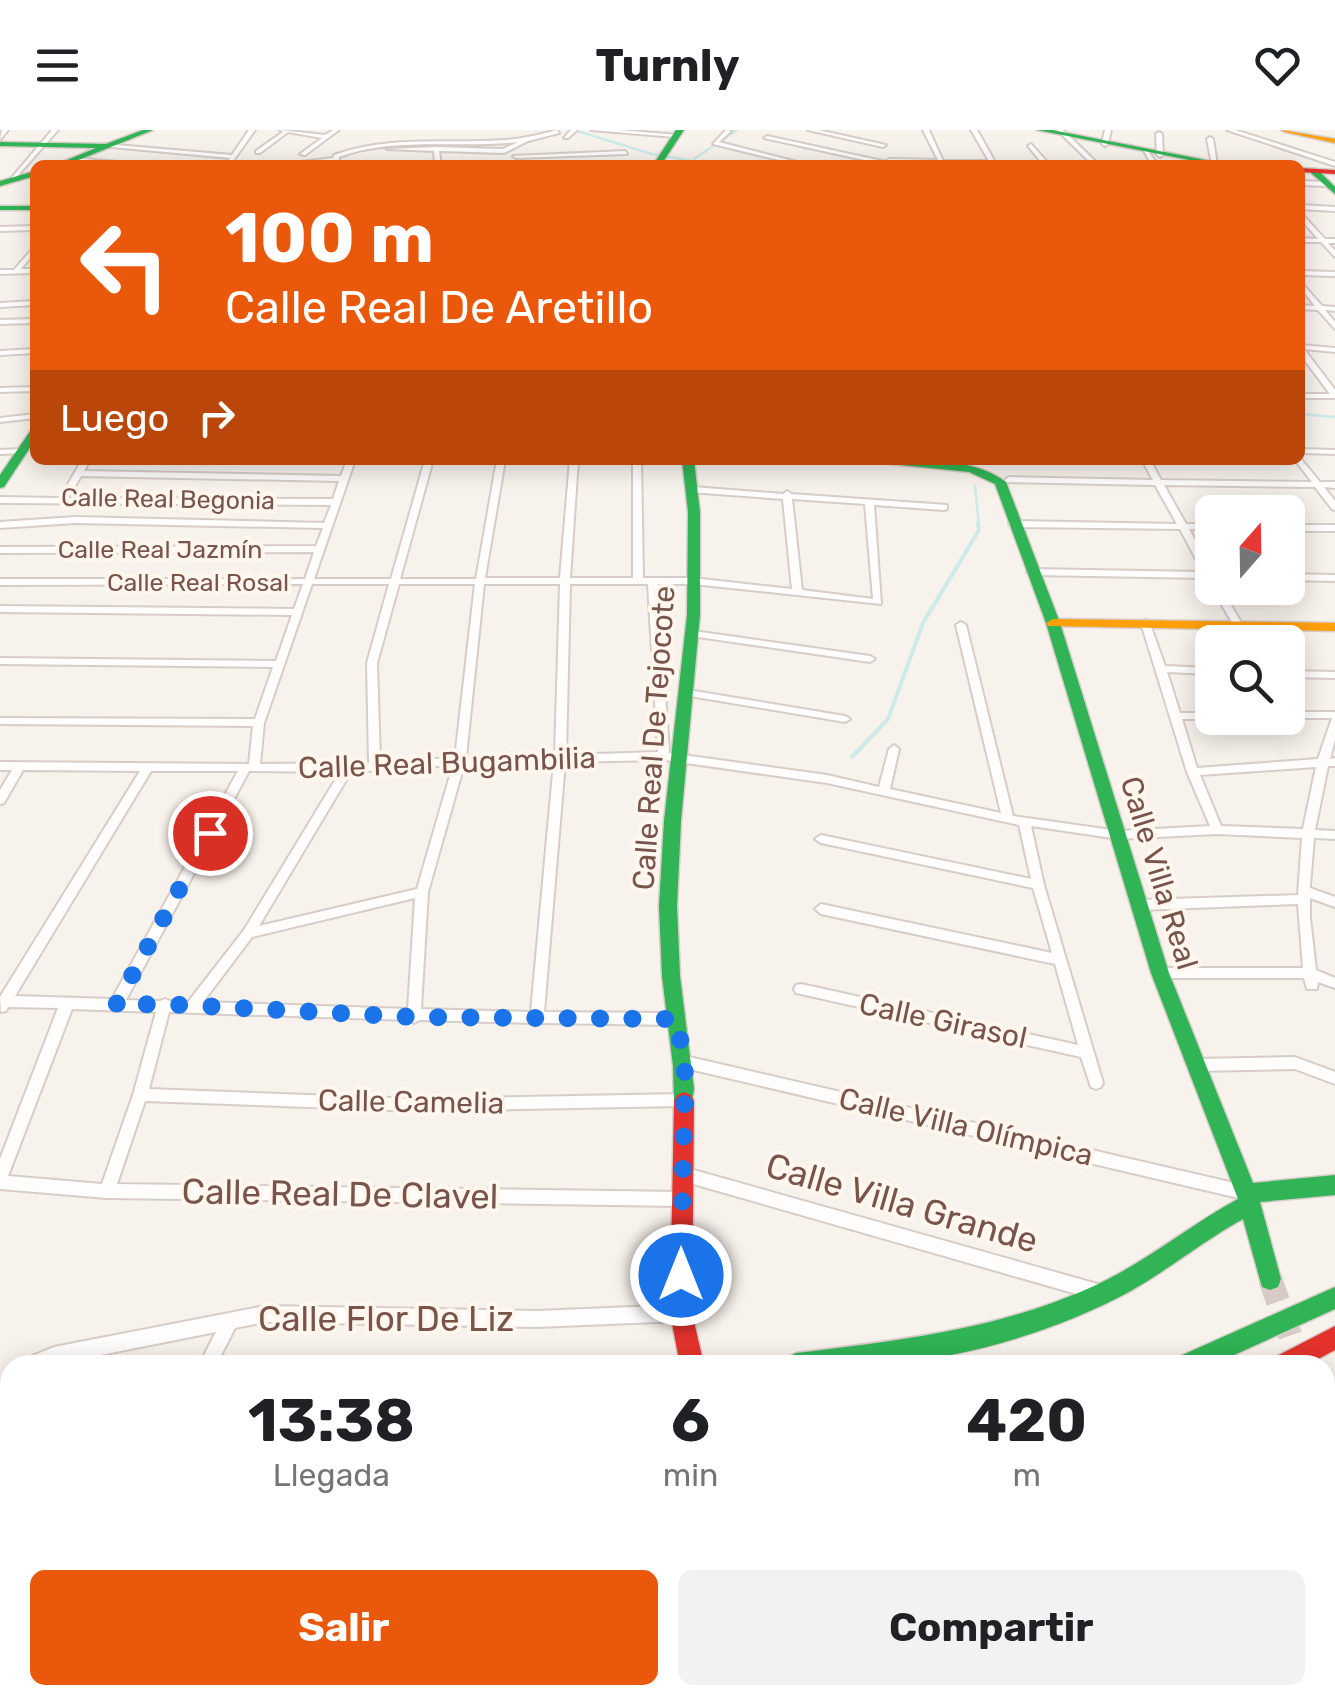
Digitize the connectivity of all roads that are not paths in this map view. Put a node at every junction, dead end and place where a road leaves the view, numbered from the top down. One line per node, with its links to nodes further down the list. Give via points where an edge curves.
1 (5, 130): 29 (street)
2 (55, 130): 30 (street)
3 (148, 130): 32 (main road)
4 (252, 130): 44 (street)
5 (285, 130): 25 (street); 37 (street)
6 (336, 130): 25 (street)
7 (574, 130): 23 (street)
8 (594, 130): 17 (street)
9 (728, 130): 38 (street, via 715,143)
10 (776, 130): 26 (street)
11 (811, 130): 31 (street)
12 (877, 130): 31 (street)
13 (926, 130): 57 (street)
14 (974, 130): 58 (street)
15 (1230, 130): 61 (street)
16 (1284, 130): 62 (main road)
17 (628, 131): 33 (street)
18 (557, 132): 22 (street)
19 (1063, 133): 24 (main road); 27 (main road); 59 (street)
20 (1160, 134): 45 (street)
21 (394, 135): 22 (street); 34 (street); 48 (street, via 351,142)
22 (531, 136): 36 (street, via 509,150)
23 (566, 137)
24 (1107, 137): 45 (main road)
25 (326, 138): 40 (street)
26 (768, 138): 38 (street); 55 (street)
27 (1036, 138)
28 (1210, 139): 60 (street)
29 (0, 141): 30 (main road)
30 (40, 144): 32 (main road); 63 (street)
31 (883, 145): 56 (street)
32 (104, 146): 44 (street); 46 (main road)
33 (668, 148)
34 (390, 149): 35 (street); 49 (street)
35 (436, 149): 36 (street); 50 (street)
36 (486, 151): 51 (street)
37 (258, 152)
38 (749, 152): 54 (street)
39 (626, 153): 41 (street)
40 (303, 154)
41 (587, 154): 43 (street); 53 (street)
42 (516, 156): 43 (street)
43 (535, 156): 52 (street)
44 (234, 157): 47 (street)
45 (1153, 158)
46 (73, 160)
47 (232, 160)
48 (337, 160)
49 (390, 160)
50 (437, 160)
51 (485, 160)
52 (535, 160)
53 (586, 160)
54 (784, 160)
55 (874, 160)
56 (888, 160)
57 (940, 160)
58 (991, 160)
59 (1091, 160)
60 (1208, 160)
61 (1335, 164)
62 (1325, 168): 64 (street)
63 (14, 180)
64 (1305, 202)
65 (30, 207): 66 (main road)
66 (0, 208)
67 (1305, 218): 71 (street)
68 (30, 228): 69 (street)
69 (0, 229)
70 (1305, 240): 71 (street)
71 (1322, 241): 72 (street); 74 (street)
72 (1335, 242)
73 (30, 254): 77 (street)
74 (1335, 255)
75 (30, 271): 77 (street)
76 (0, 272): 77 (street)
77 (15, 272)
78 (1305, 273): 79 (street)
79 (1335, 274)
80 (1305, 290): 84 (street)
81 (30, 304): 82 (street)
82 (0, 305)
83 (1305, 307): 84 (street)
84 (1320, 308): 85 (street); 88 (street)
85 (1335, 309)
86 (30, 321): 87 (street)
87 (0, 322)
88 (1335, 326)
89 (1305, 348): 90 (street)
90 (1335, 350)
91 (30, 351): 92 (street)
92 (0, 353)
93 (1305, 355): 96 (street)
94 (30, 389): 95 (street)
95 (0, 390)
96 (1335, 395): 97 (street)
97 (1305, 396)
98 (30, 417): 99 (street)
99 (0, 420)
100 (27, 449): 102 (street); 117 (main road)
101 (1305, 451): 103 (street)
102 (0, 452)
103 (1335, 452)
104 (84, 465): 114 (street)
105 (350, 465): 115 (street)
106 (428, 465): 149 (street)
107 (501, 465): 150 (street)
108 (574, 465): 143 (street)
109 (637, 465): 144 (street)
110 (689, 465): 121 (main road, Calle Real De Tejocote)
111 (930, 465): 116 (main road)
112 (1148, 465): 118 (street)
113 (1303, 465): 119 (street)
114 (80, 473): 115 (street); 123 (street)
115 (345, 480): 126 (street)
116 (1005, 481): 118 (street); 130 (main road, Calle Villa Real)
117 (0, 484)
118 (1158, 484): 119 (street); 132 (street)
119 (1320, 485): 120 (street); 128 (street)
120 (1335, 485)
121 (692, 490): 122 (street); 146 (main road, Calle Real De Tejocote)
122 (788, 494): 125 (street); 151 (street)
123 (64, 497): 124 (street, Calle Real Begonia); 126 (street, Calle Real Begonia)
124 (0, 500)
125 (870, 501): 127 (street); 151 (street, Calle Real Rosal, via 878,602)
126 (336, 502): 131 (street)
127 (944, 507)
128 (1335, 508)
129 (0, 524): 131 (street)
130 (1013, 524): 132 (street); 139 (main road, Calle Villa Real)
131 (328, 526): 137 (street)
132 (1183, 526): 133 (street); 136 (street)
133 (1195, 526)
134 (1305, 528): 135 (street)
135 (1335, 528)
136 (1195, 547)
137 (320, 549): 138 (street, Calle Real Jazmín); 148 (street)
138 (0, 550)
139 (1032, 572): 140 (street); 155 (main road, Calle Villa Real)
140 (1195, 577)
141 (1305, 577): 142 (street)
142 (1335, 578)
143 (564, 580): 144 (street, Calle Real Rosal); 150 (street, Calle Real Rosal); 178 (street)
144 (638, 580): 145 (street, Calle Real Rosal)
145 (653, 581): 146 (street, Calle Real Rosal); 177 (street)
146 (694, 581): 151 (street, Calle Real Rosal); 160 (main road, Calle Real De Tejocote)
147 (0, 582): 148 (street, Calle Real Rosal)
148 (308, 582): 149 (street, Calle Real Rosal); 154 (street)
149 (396, 582): 150 (street, Calle Real Rosal); 184 (street, via 372,663)
150 (480, 582): 179 (street)
151 (797, 592)
152 (1225, 605): 157 (street)
153 (0, 609): 154 (street)
154 (297, 612): 163 (street)
155 (1053, 623): 156 (main road); 194 (main road, Calle Villa Real)
156 (1146, 623): 157 (main road); 164 (street)
157 (1236, 624): 159 (main road)
158 (961, 626): 190 (street)
159 (1335, 627)
160 (694, 634): 161 (street); 168 (main road, Calle Real De Tejocote)
161 (870, 659)
162 (0, 661): 163 (street)
163 (280, 664): 175 (street)
164 (1162, 669): 165 (street); 169 (street)
165 (1195, 670)
166 (1305, 675): 167 (street)
167 (1335, 676)
168 (688, 693): 173 (street); 177 (main road, Calle Real De Tejocote)
169 (1176, 716): 170 (street); 187 (street)
170 (1195, 716)
171 (1305, 717): 172 (street)
172 (1335, 718): 180 (street)
173 (845, 719)
174 (0, 721): 175 (street)
175 (259, 724): 185 (street)
176 (894, 749): 188 (street)
177 (671, 758): 178 (street, Calle Real Bugambilia); 188 (street, Calle Real Bugambilia); 216 (main road, Calle Real De Tejocote, via 668,873)
178 (560, 759): 179 (street, Calle Real Bugambilia); 215 (street)
179 (460, 760): 184 (street, Calle Real Bugambilia); 198 (street)
180 (1328, 762): 187 (street); 193 (street)
181 (0, 766): 182 (street, Calle Real Bugambilia)
182 (20, 766): 183 (street, Calle Real Bugambilia); 189 (street)
183 (148, 766): 185 (street, Calle Real Bugambilia); 211 (street)
184 (376, 766): 186 (street, Calle Real Bugambilia)
185 (250, 768): 186 (street, Calle Real Bugambilia); 212 (street)
186 (348, 768): 203 (street)
187 (1193, 772): 192 (street)
188 (884, 791): 190 (street, Calle Real Bugambilia)
189 (0, 800)
190 (1008, 819): 191 (street, Calle Real Bugambilia)
191 (1024, 822): 194 (street, Calle Real Bugambilia); 197 (street)
192 (1217, 830): 193 (street, Calle Real Bugambilia); 194 (street, Calle Real Bugambilia)
193 (1308, 832): 195 (street, Calle Real Bugambilia); 199 (street)
194 (1119, 835): 201 (main road, Calle Villa Real)
195 (1335, 836)
196 (820, 839): 197 (street)
197 (1038, 885): 204 (street)
198 (422, 892): 203 (street); 214 (street)
199 (1304, 895): 200 (street); 201 (street); 206 (street)
200 (1335, 902)
201 (1138, 905): 205 (main road, Calle Villa Real)
202 (821, 909): 204 (street)
203 (248, 933): 213 (street)
204 (1059, 960): 217 (street)
205 (1160, 973): 206 (street); 219 (main road, Calle Villa Real)
206 (1310, 979): 207 (street)
207 (1335, 983)
208 (801, 989): 217 (street, Calle Girasol)
209 (67, 1003): 211 (street); 212 (street); 225 (street)
210 (164, 1004): 212 (street); 213 (street); 222 (street)
211 (2, 1005)
212 (116, 1005)
213 (193, 1005): 214 (street)
214 (414, 1017): 215 (street)
215 (537, 1018): 216 (street)
216 (676, 1019): 218 (main road, Calle Real De Tejocote)
217 (1085, 1052): 221 (street)
218 (685, 1062): 223 (main road, Calle Real De Tejocote); 229 (street, Calle Villa Olímpica)
219 (1196, 1064): 220 (street, via 1294,1063); 229 (main road, Calle Villa Real)
220 (1335, 1078)
221 (1096, 1083)
222 (140, 1096): 223 (street, Calle Camelia, via 416,1105); 227 (street)
223 (682, 1100): 224 (main road, Calle Real De Tejocote)
224 (683, 1174): 228 (main road, Calle Real De Tejocote); 231 (street, Calle Villa Grande)
225 (0, 1180): 227 (street, Calle Real De Clavel)
226 (1335, 1185): 229 (main road)
227 (107, 1191): 228 (street, Calle Real De Clavel)
228 (681, 1199): 233 (main road, Calle Real De Tejocote)
229 (1248, 1199): 230 (main road, Calle Villa Real); 231 (main road)
230 (1270, 1279)
231 (1103, 1294): 239 (main road, via 1013,1330)
232 (1335, 1298): 240 (main road)
233 (681, 1314): 234 (street, Calle Flor De Liz, via 266,1314); 238 (main road, Calle Real De Tejocote)
234 (230, 1320): 236 (street, Calle Flor De Liz); 237 (street)
235 (1335, 1338): 241 (main road)
236 (70, 1355)
237 (212, 1355)
238 (690, 1355)
239 (869, 1355)
240 (1210, 1355)
241 (1302, 1355)

